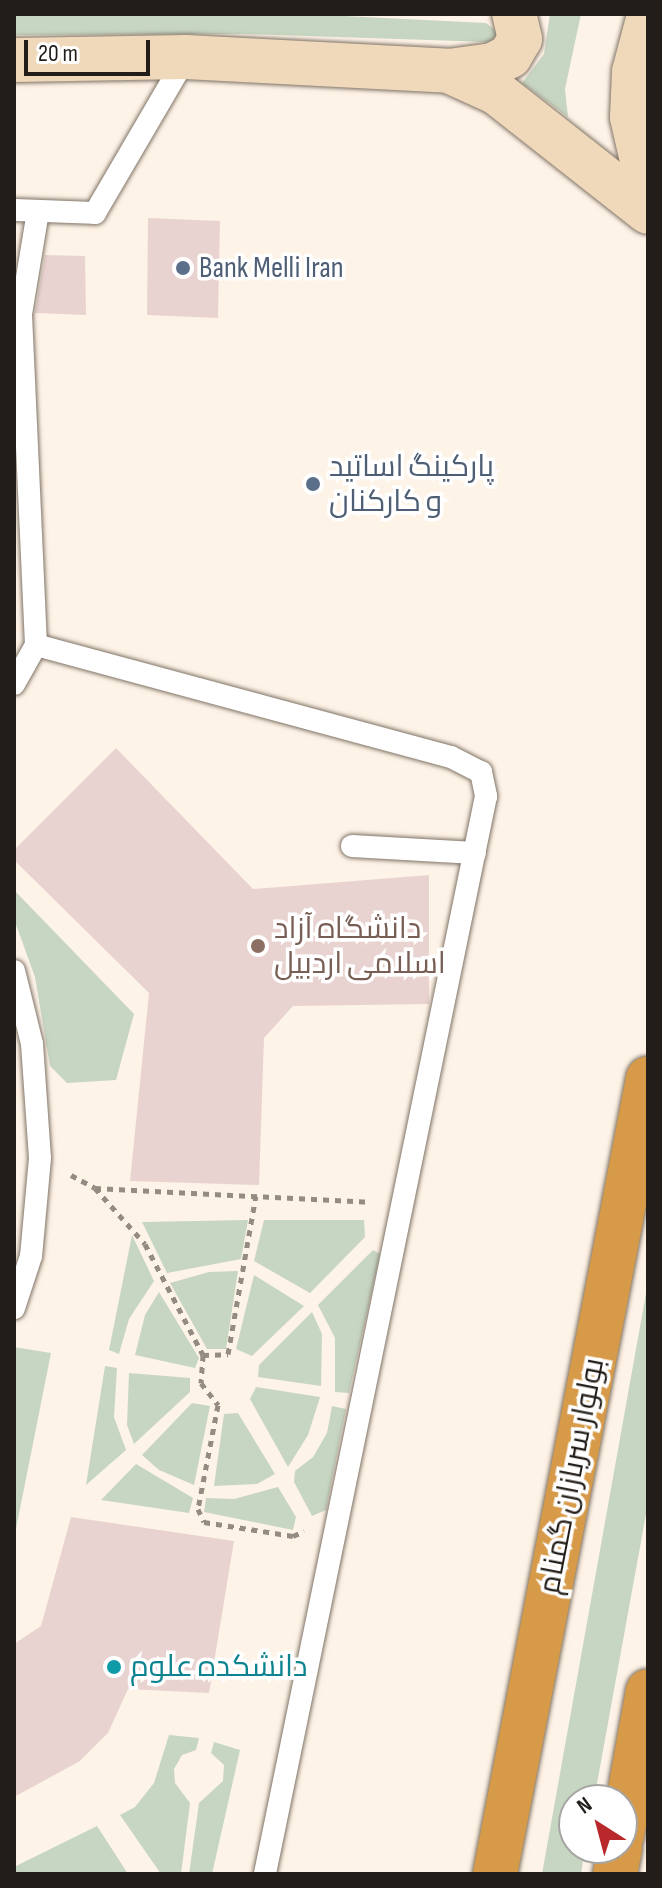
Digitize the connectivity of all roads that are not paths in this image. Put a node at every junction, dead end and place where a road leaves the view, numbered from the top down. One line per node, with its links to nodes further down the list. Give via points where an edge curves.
1 (514, 14): 5 (main road, via 520,39 510,56 493,65)
2 (648, 19): 6 (main road, via 634,72 632,117)
3 (186, 57): 4 (main road); 5 (main road); 8 (lane, via 95,213)
4 (14, 60)
5 (449, 71): 9 (main road, via 497,93)
6 (648, 187)
7 (14, 210): 8 (lane)
8 (38, 211): 10 (lane, via 21,314)
9 (648, 212)
10 (36, 645): 11 (lane); 13 (lane, via 451,757 481,772 486,796)
11 (14, 684)
12 (352, 846): 13 (lane)
13 (475, 853): 19 (lane)
14 (14, 971): 16 (lane, via 32,1044 40,1158 31,1256)
15 (648, 1079): 20 (highway, بولوار سربازان گمنام)
16 (14, 1308)
17 (648, 1691): 18 (highway)
18 (631, 1784)
19 (265, 1874)
20 (495, 1874)

